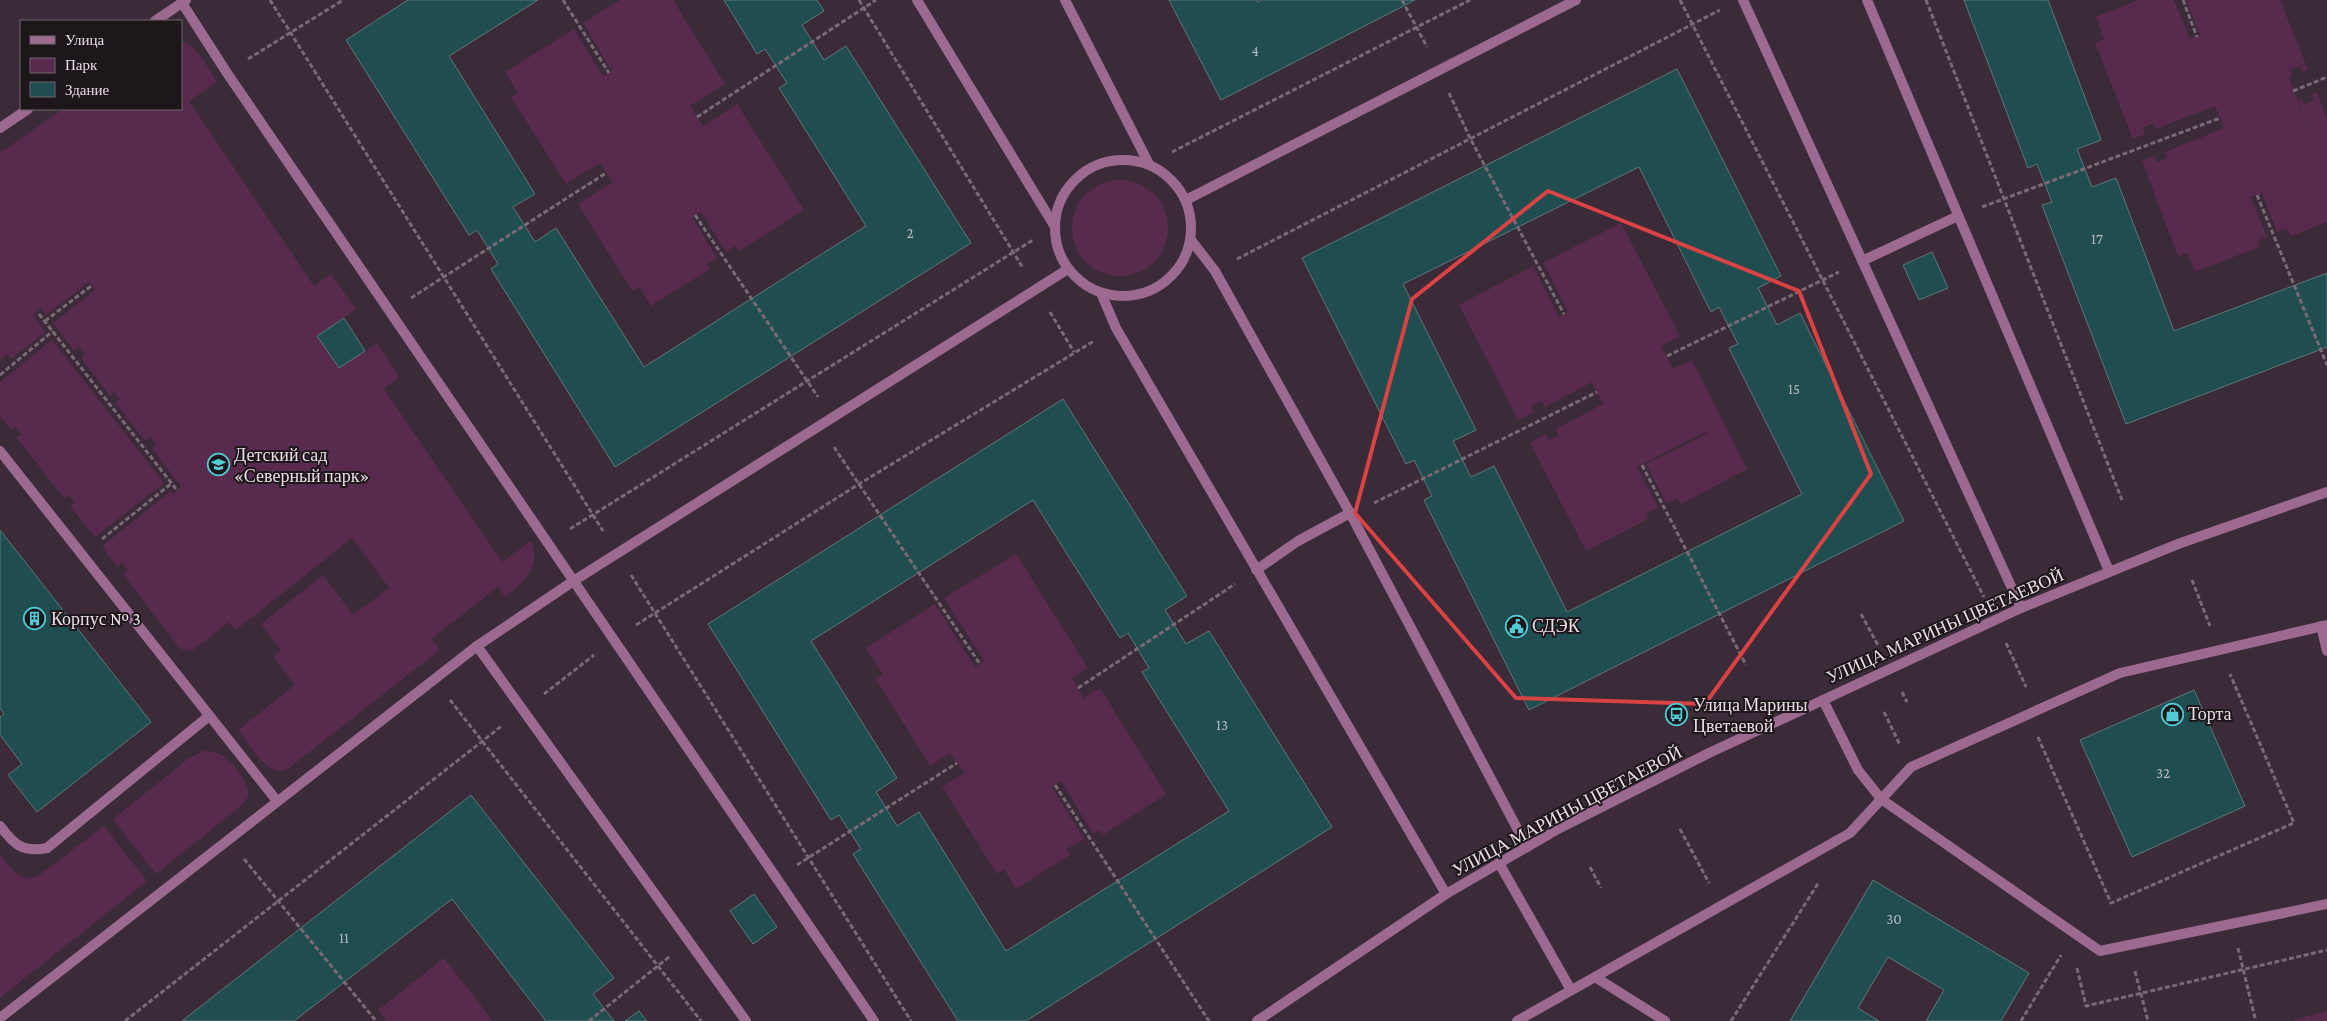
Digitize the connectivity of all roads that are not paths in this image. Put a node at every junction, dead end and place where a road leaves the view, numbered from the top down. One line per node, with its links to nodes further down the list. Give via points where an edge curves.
1 (917, 0): 13 (street)
2 (1065, 0): 10 (street)
3 (1576, 0): 11 (street)
4 (1743, 0): 15 (street)
5 (1867, 0): 12 (street)
6 (184, 1): 7 (street); 23 (street, via 227,73)
7 (156, 20)
8 (27, 110): 9 (street)
9 (0, 128)
10 (1149, 164): 11 (street, via 1165,172); 13 (street, via 1128,159 1106,161 1086,170 1070,185 1058,205)
11 (1186, 200): 14 (street, via 1192,220)
12 (1958, 216): 15 (street); 22 (street)
13 (1055, 227): 16 (street, via 1058,249)
14 (1191, 240): 17 (street, via 1182,262 1168,280 1148,292 1124,296); 20 (street, via 1215,271)
15 (1862, 260): 24 (street)
16 (1068, 269): 17 (street, via 1084,284); 23 (street)
17 (1101, 293): 21 (street, via 1116,328)
18 (0, 451): 29 (street)
19 (2327, 492): 22 (street, УЛИЦА МАРИНЫ ЦВЕТАЕВОЙ)
20 (1350, 513): 21 (street, via 1298,541); 33 (street)
21 (1256, 570): 35 (street)
22 (2109, 571): 24 (street, УЛИЦА МАРИНЫ ЦВЕТАЕВОЙ)
23 (575, 580): 26 (street); 41 (street)
24 (2021, 608): 28 (street, УЛИЦА МАРИНЫ ЦВЕТАЕВОЙ)
25 (2324, 626): 27 (street); 30 (street, via 2120,673 1911,767)
26 (477, 646): 31 (street); 40 (street)
27 (2327, 651)
28 (1823, 700): 30 (street, via 1858,770); 33 (street, УЛИЦА МАРИНЫ ЦВЕТАЕВОЙ, via 1709,753)
29 (209, 716): 31 (street); 32 (street, via 47,848 24,848 14,843)
30 (1881, 799): 36 (street, via 2100,951); 37 (street, via 1850,832)
31 (277, 802): 39 (street)
32 (0, 826)
33 (1527, 848): 34 (street, УЛИЦА МАРИНЫ ЦВЕТАЕВОЙ)
34 (1499, 863): 35 (street, УЛИЦА МАРИНЫ ЦВЕТАЕВОЙ); 38 (street)
35 (1446, 894): 42 (street, УЛИЦА МАРИНЫ ЦВЕТАЕВОЙ)
36 (2327, 904)
37 (1595, 978): 38 (street); 44 (street)
38 (1571, 990): 43 (street)
39 (0, 1018)
40 (746, 1021)
41 (874, 1021)
42 (1257, 1021)
43 (1517, 1021)
44 (1665, 1021)

